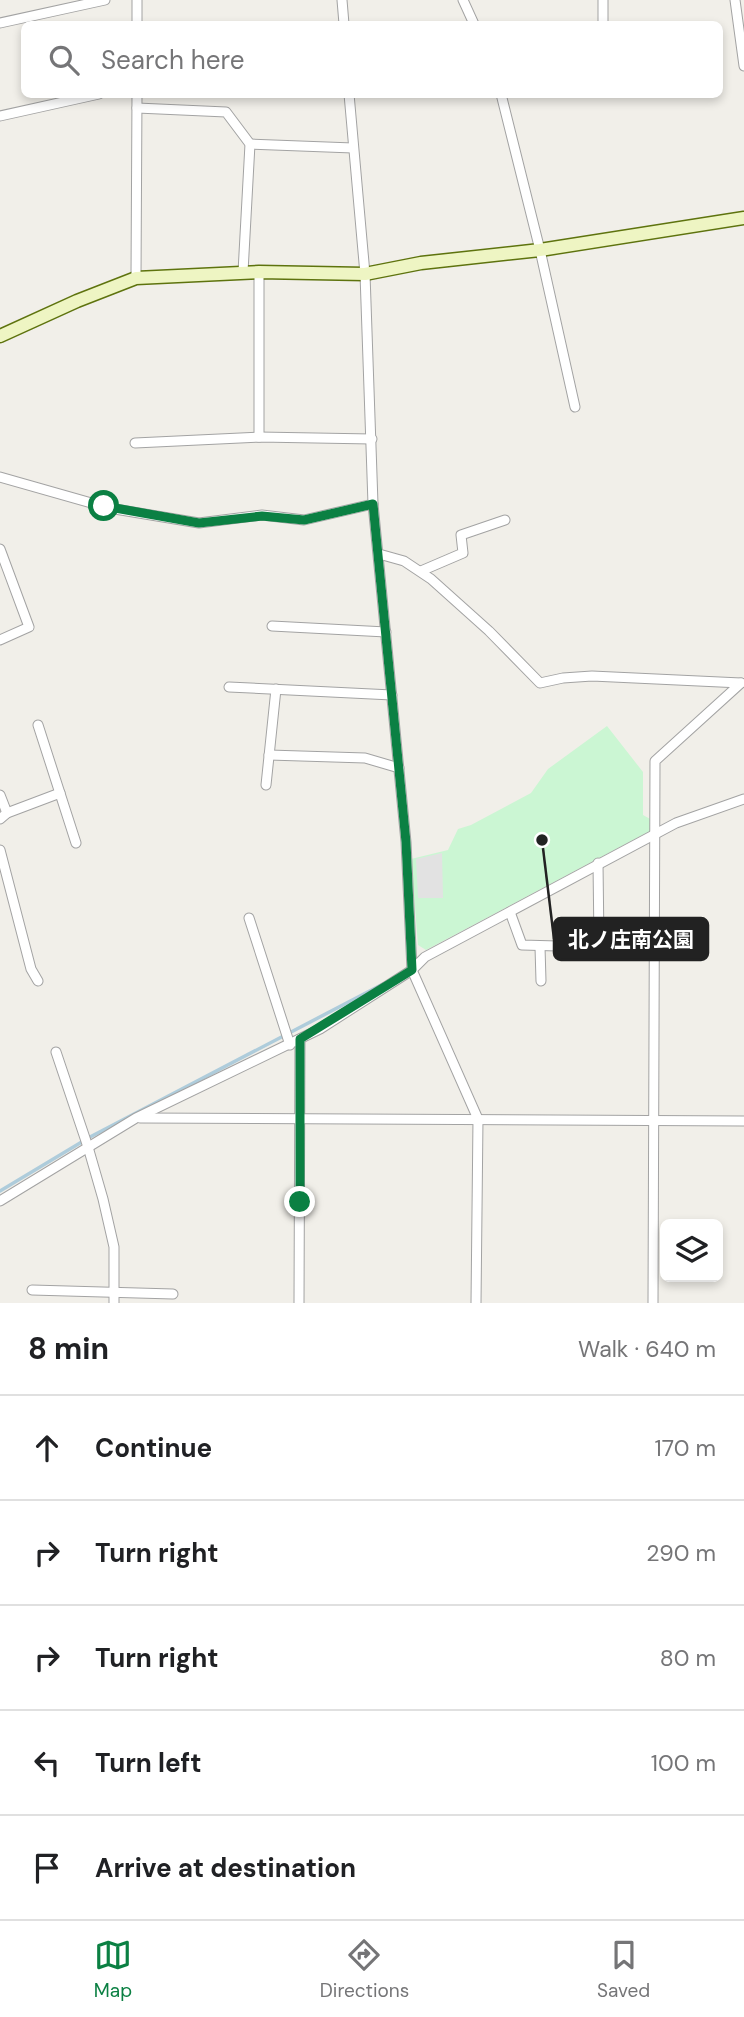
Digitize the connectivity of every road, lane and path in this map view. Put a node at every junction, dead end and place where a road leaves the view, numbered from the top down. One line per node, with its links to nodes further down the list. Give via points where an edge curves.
1 (105, 0): 11 (street)
2 (137, 0): 7 (street)
3 (342, 0): 8 (street)
4 (463, 0): 9 (street)
5 (603, 0): 10 (street)
6 (735, 0): 12 (street)
7 (137, 21)
8 (344, 21)
9 (473, 21)
10 (603, 21)
11 (0, 23)
12 (744, 66)
13 (81, 98): 18 (street)
14 (137, 98): 17 (street)
15 (349, 98): 20 (street)
16 (502, 98): 22 (street)
17 (137, 108): 19 (street, via 226,112); 26 (street)
18 (0, 116)
19 (250, 144): 20 (street); 23 (street)
20 (354, 148): 25 (street)
21 (744, 218): 22 (street)
22 (540, 250): 25 (street); 28 (street)
23 (243, 272): 24 (street); 26 (street)
24 (259, 272): 25 (street); 29 (street)
25 (365, 274): 30 (street)
26 (136, 278): 27 (street)
27 (0, 336)
28 (575, 407)
29 (259, 438): 30 (street); 31 (street)
30 (372, 439): 33 (street)
31 (135, 443)
32 (0, 477): 33 (street, via 109,508 199,523 262,516 304,520)
33 (373, 504): 36 (street)
34 (505, 520): 37 (street, via 461,535 463,553)
35 (0, 549): 40 (street, via 29,627)
36 (379, 554): 37 (street); 39 (street)
37 (421, 571): 41 (street, via 540,683 592,676)
38 (272, 626): 39 (street)
39 (386, 632): 44 (street)
40 (0, 640)
41 (742, 683): 53 (street, via 655,761)
42 (229, 687): 43 (street)
43 (276, 689): 44 (street); 46 (street)
44 (392, 695): 47 (street)
45 (38, 725): 49 (street)
46 (269, 755): 47 (street, via 365,758); 48 (street)
47 (399, 768): 60 (street)
48 (266, 785)
49 (60, 793): 52 (street); 54 (street)
50 (0, 794): 52 (street)
51 (744, 799): 53 (street)
52 (3, 816)
53 (654, 834): 56 (street); 69 (street)
54 (76, 843)
55 (0, 850): 61 (street)
56 (598, 863): 57 (street); 59 (street, via 598,943 593,947)
57 (510, 912): 59 (street, via 522,945); 60 (street, via 425,957)
58 (249, 918): 64 (street)
59 (540, 947): 62 (street)
60 (412, 970): 63 (street); 68 (street)
61 (38, 981)
62 (541, 981)
63 (300, 1039): 64 (street); 67 (street)
64 (290, 1045): 66 (street)
65 (56, 1052): 71 (street)
66 (136, 1118): 67 (street); 71 (street)
67 (300, 1118): 68 (street); 76 (street)
68 (478, 1119): 69 (street); 77 (street)
69 (653, 1121): 70 (street); 78 (street)
70 (744, 1121)
71 (88, 1147): 72 (street); 75 (street, via 114,1247)
72 (0, 1201)
73 (32, 1290): 75 (street)
74 (173, 1294): 75 (street)
75 (114, 1298)
76 (299, 1303)
77 (476, 1303)
78 (653, 1303)

